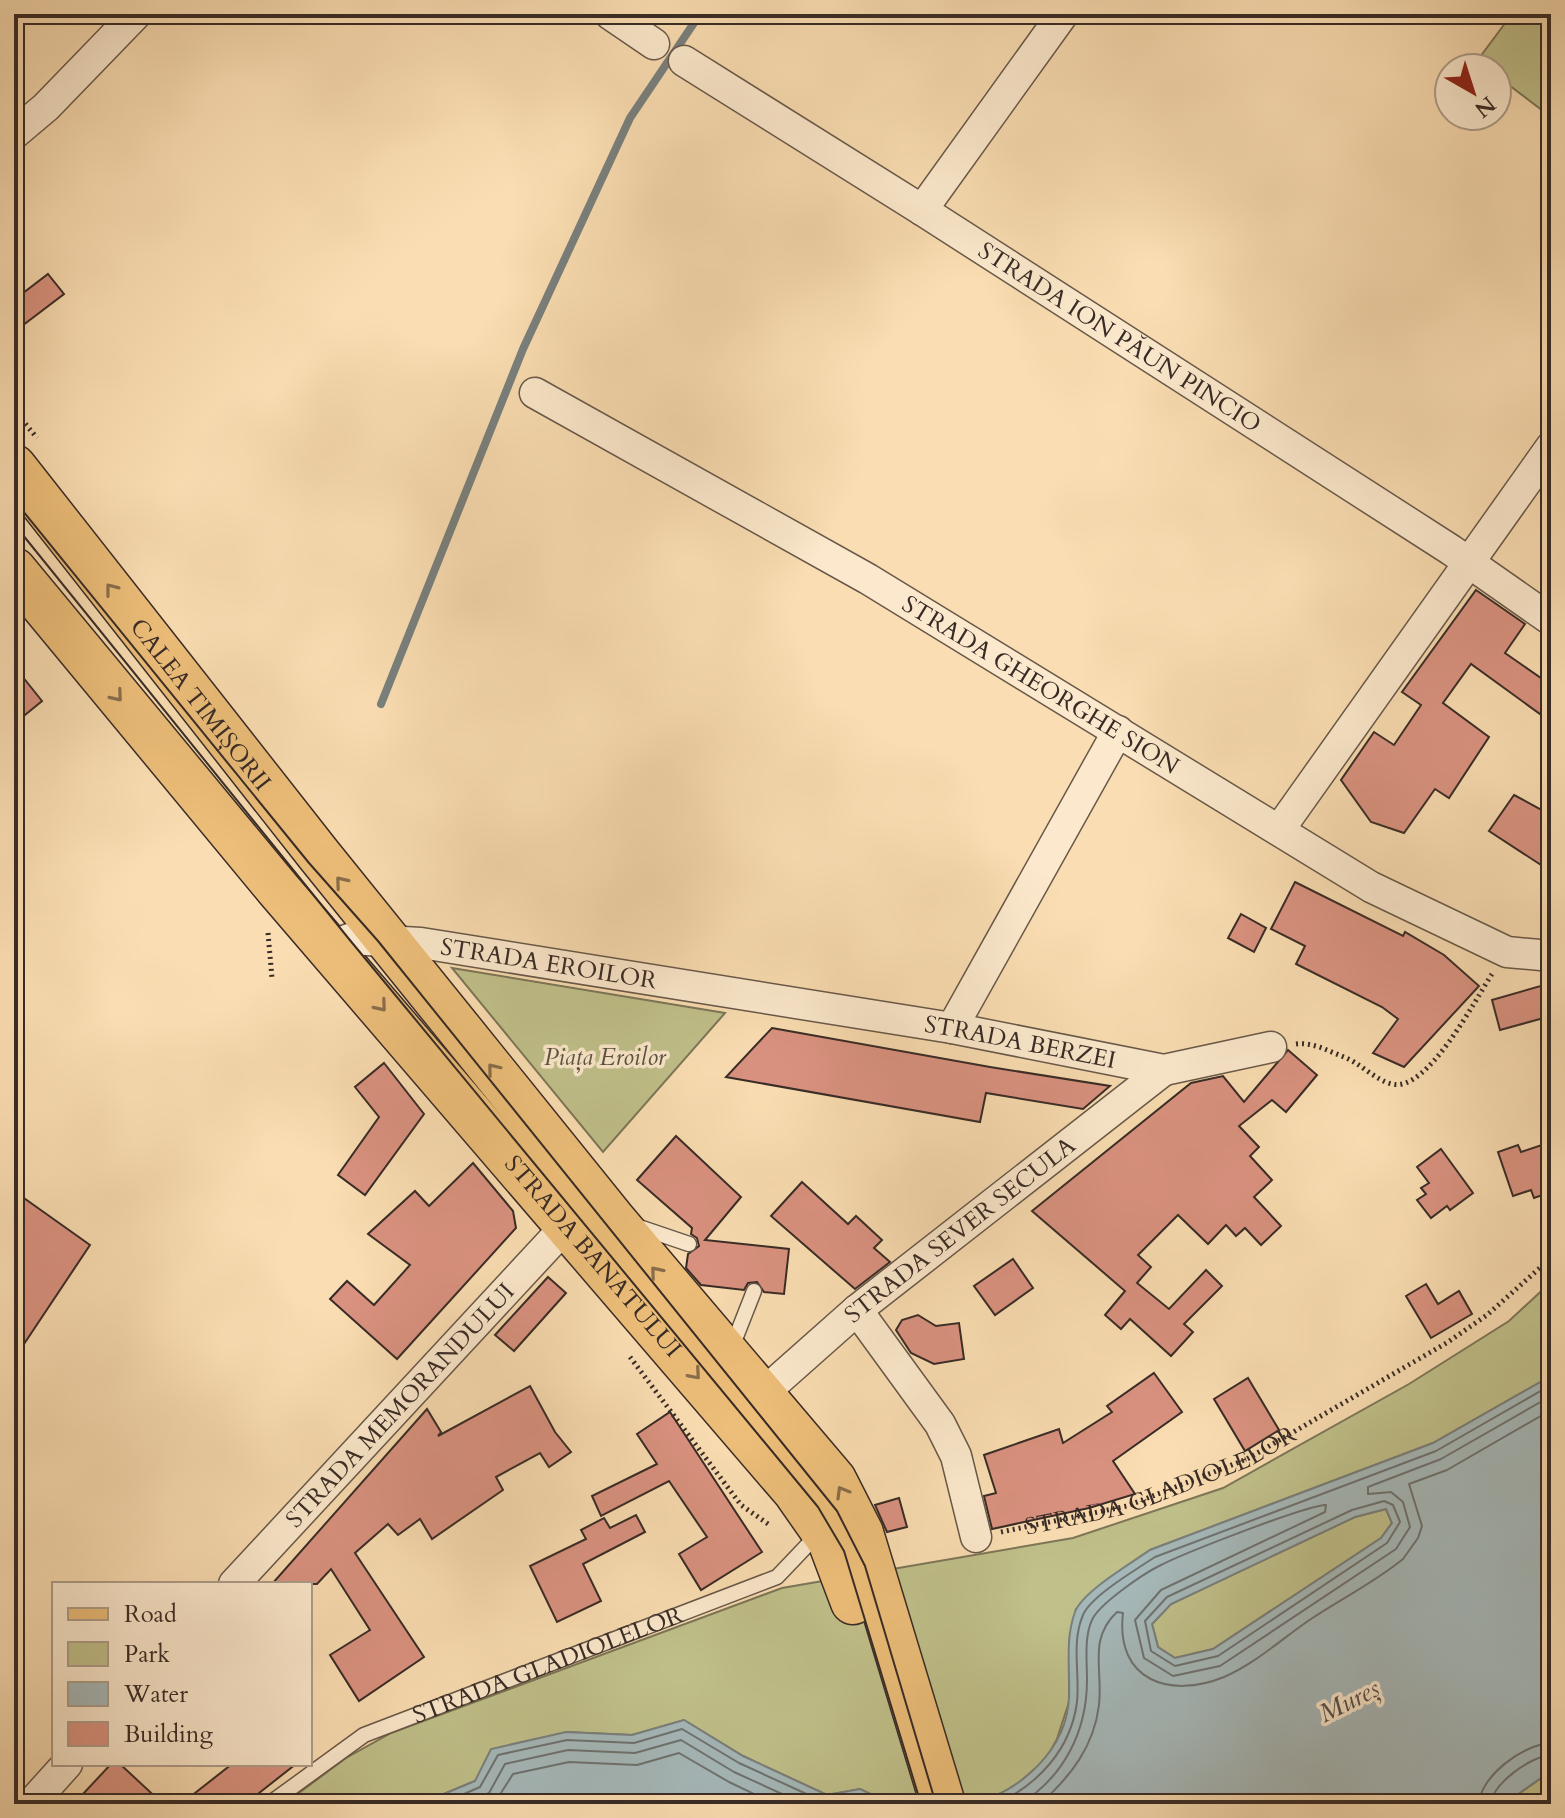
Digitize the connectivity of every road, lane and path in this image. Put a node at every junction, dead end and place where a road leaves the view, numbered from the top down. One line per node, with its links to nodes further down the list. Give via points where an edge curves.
1 (136, 14): 6 (street)
2 (610, 14): 4 (street)
3 (1063, 14): 7 (street)
4 (654, 44)
5 (684, 61): 7 (street, STRADA ION PĂUN PINCIO)
6 (14, 134)
7 (922, 210): 11 (street, STRADA ION PĂUN PINCIO)
8 (535, 393): 14 (street, STRADA GHEORGHE SION, via 868,579)
9 (1551, 447): 11 (street)
10 (14, 467): 16 (main road, CALEA TIMIȘORII, one-way to 10)
11 (1467, 561): 13 (street, STRADA ION PĂUN PINCIO); 15 (street)
12 (14, 570): 17 (main road, one-way to 17)
13 (1551, 620)
14 (1118, 731): 15 (street, STRADA GHEORGHE SION); 21 (street)
15 (1279, 830): 18 (street, STRADA GHEORGHE SION, via 1371,887)
16 (391, 941): 17 (street, STRADA EROILOR, via 349,939); 20 (street, STRADA EROILOR); 24 (main road, STRADA BANATULUI, one-way to 16)
17 (330, 947): 25 (main road, STRADA BANATULUI, one-way to 25)
18 (1507, 952): 19 (street, STRADA GHEORGHE SION); 22 (path, via 1428,1070 1411,1084 1393,1085 1350,1059 1307,1043)
19 (1551, 956)
20 (768, 1001): 21 (street, STRADA BERZEI)
21 (952, 1028): 23 (street, STRADA BERZEI)
22 (1271, 1047): 23 (street, STRADA BERZEI)
23 (1164, 1070): 29 (street, STRADA SEVER SECULA)
24 (615, 1222): 26 (lane); 31 (main road, STRADA BANATULUI, one-way to 24)
25 (567, 1225): 34 (main road, STRADA BANATULUI, one-way to 34); 37 (street, STRADA MEMORANDULUI)
26 (689, 1244)
27 (1551, 1258): 35 (path, STRADA GLADIOLELOR, via 1448,1342 1247,1459 1127,1506)
28 (754, 1291): 31 (lane)
29 (857, 1310): 32 (street, STRADA SEVER SECULA); 35 (street, via 940,1424 956,1456)
30 (622, 1347): 33 (path, via 741,1505)
31 (728, 1359): 32 (main road, STRADA BANATULUI)
32 (760, 1396): 36 (main road, STRADA BANATULUI, one-way to 32, via 847,1500)
33 (771, 1526)
34 (823, 1528): 36 (main road, STRADA BANATULUI); 40 (lane, STRADA GLADIOLELOR, via 777,1577 379,1729 335,1754)
35 (976, 1537)
36 (858, 1568): 41 (main road); 42 (main road)
37 (236, 1582)
38 (65, 1766): 39 (street)
39 (31, 1804)
40 (269, 1804)
41 (915, 1804)
42 (943, 1804)

